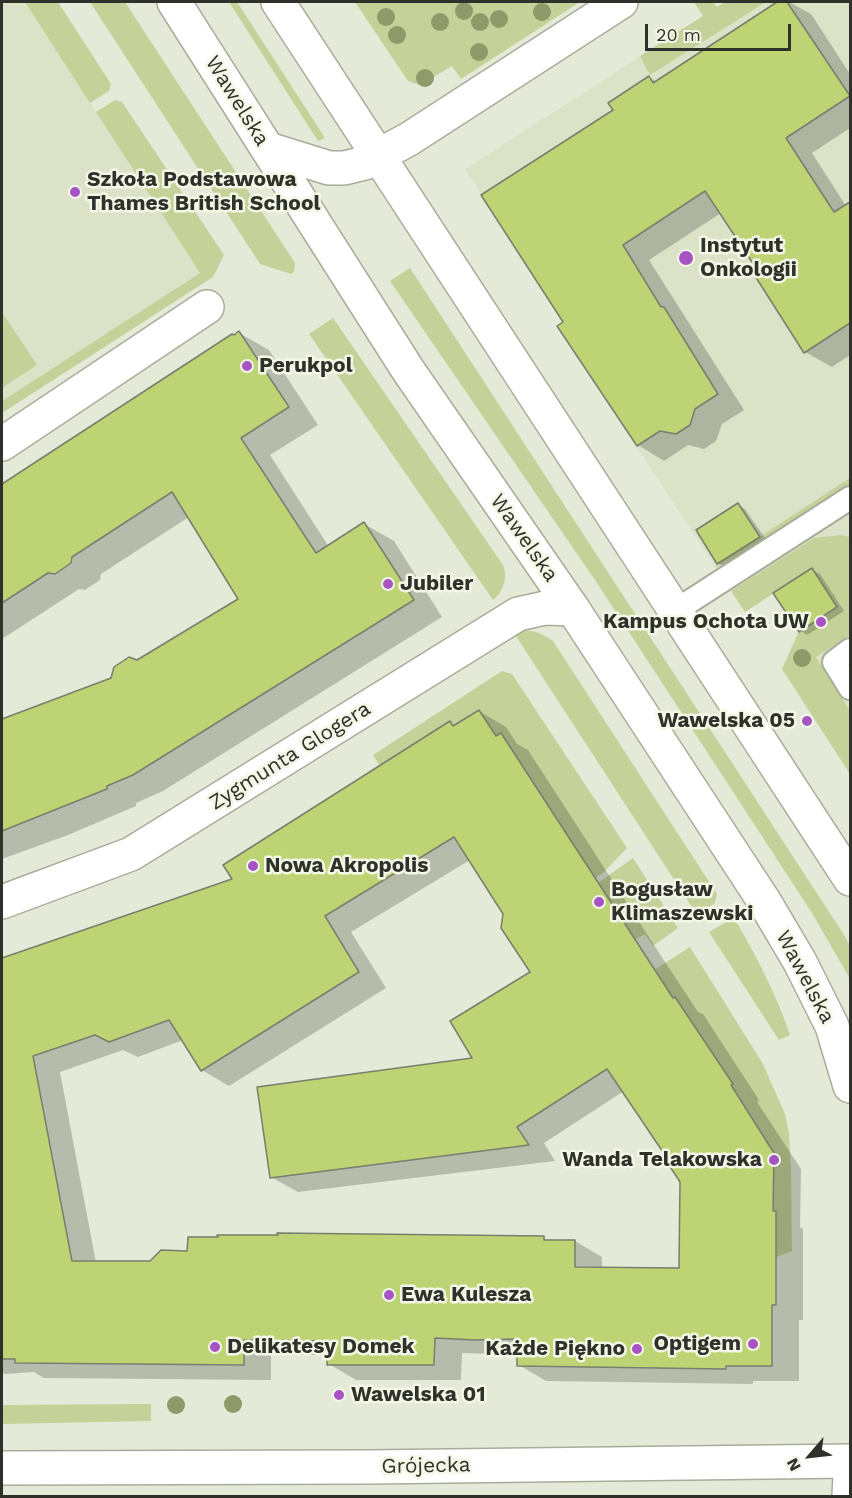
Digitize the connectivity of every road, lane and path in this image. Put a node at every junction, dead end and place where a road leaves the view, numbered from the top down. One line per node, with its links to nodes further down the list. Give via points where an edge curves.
1 (174, 2): 4 (main road, Wawelska)
2 (278, 2): 5 (main road)
3 (621, 2): 5 (main road)
4 (268, 149): 5 (main road, via 329,168 354,167); 9 (main road, Wawelska, via 408,370)
5 (379, 155): 10 (main road)
6 (207, 307): 7 (main road)
7 (2, 444)
8 (850, 498): 10 (lane)
9 (573, 609): 14 (main road, Zygmunta Glogera, via 545,608 518,614 131,854); 15 (main road, Wawelska, via 794,951 832,1026)
10 (675, 611): 13 (main road)
11 (850, 650): 12 (lane, via 834,662)
12 (850, 688)
13 (850, 879)
14 (2, 902)
15 (850, 1086)
16 (850, 1461): 17 (main road, Grójecka)
17 (2, 1468)
18 (850, 1475): 19 (main road)
19 (849, 1497)

